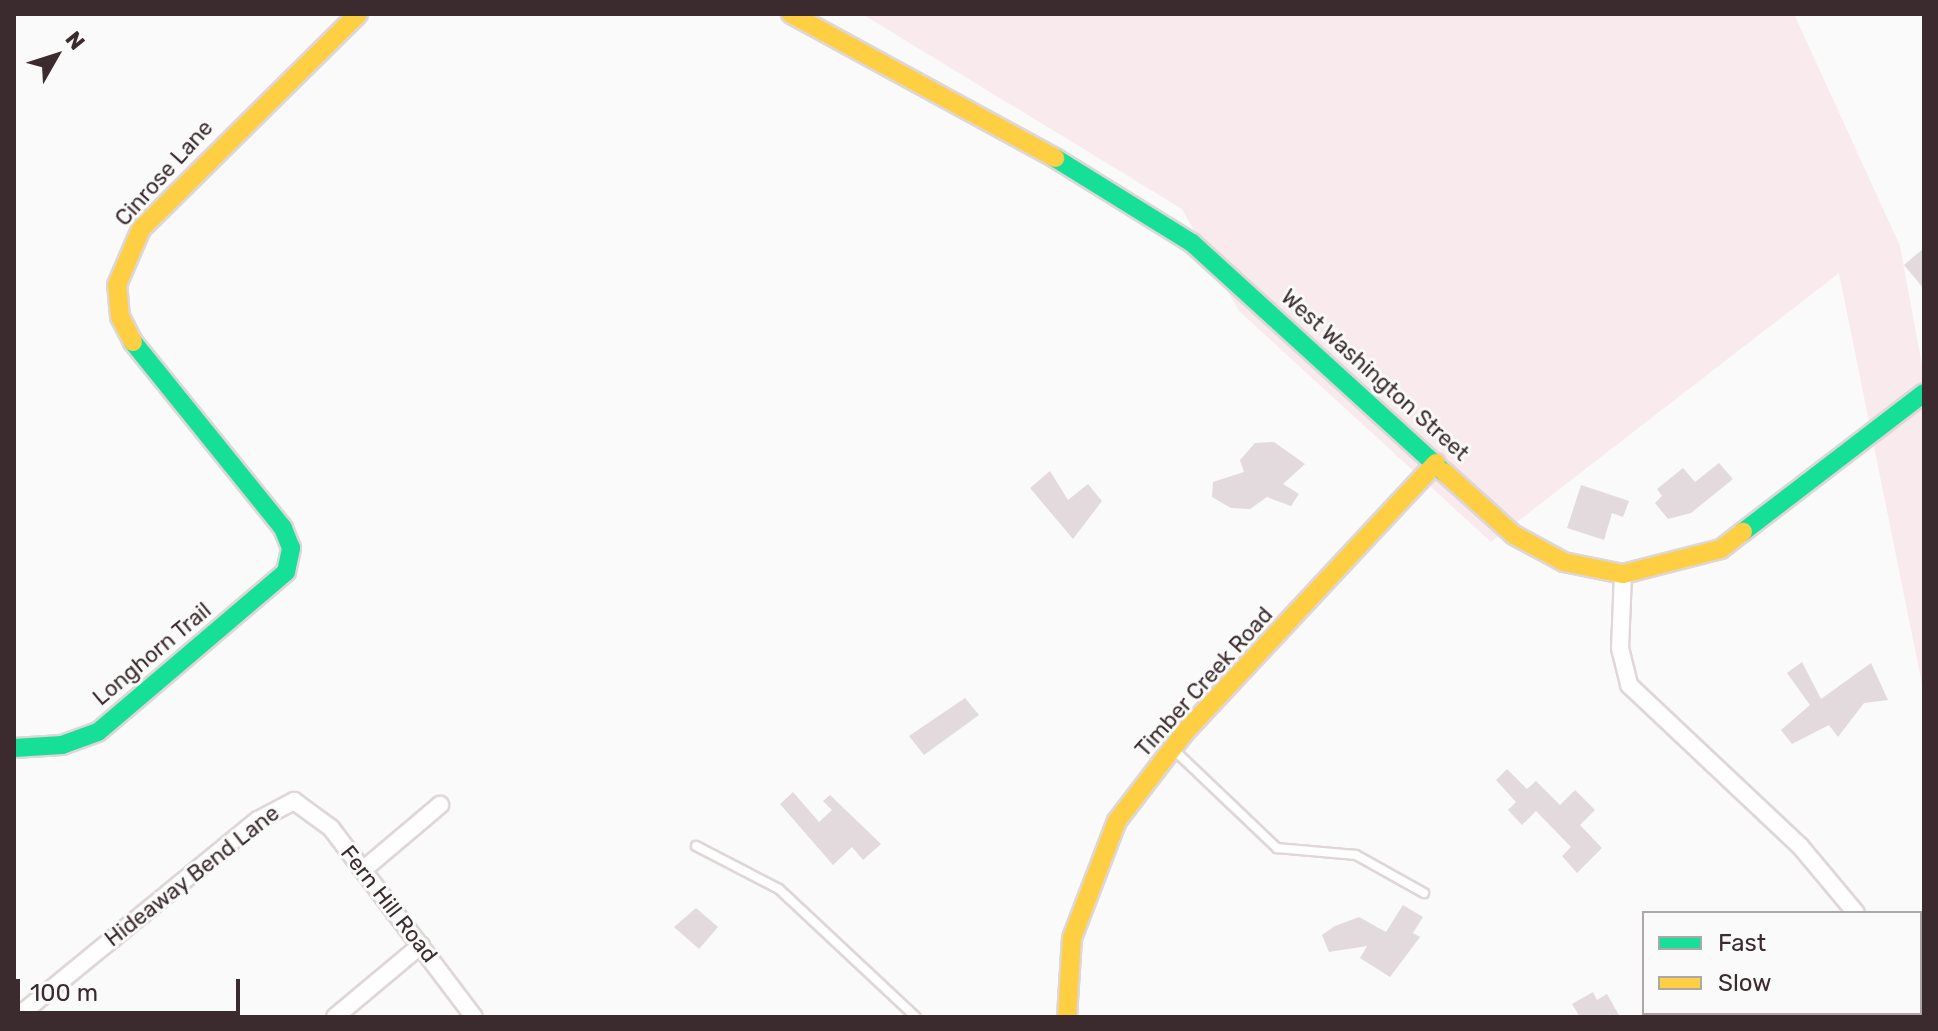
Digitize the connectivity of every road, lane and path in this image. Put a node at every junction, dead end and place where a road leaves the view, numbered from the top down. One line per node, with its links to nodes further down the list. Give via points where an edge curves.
1 (358, 14): 5 (street, Cinrose Lane, via 141,229 117,285 120,317 142,358 283,528)
2 (791, 14): 4 (street, West Washington Street, via 1044,151 1192,243)
3 (1924, 393): 6 (street, West Washington Street, via 1721,549)
4 (1436, 463): 6 (street, West Washington Street, via 1514,535 1564,562); 8 (street, Timber Creek Road)
5 (291, 548): 7 (street, Longhorn Trail, via 286,572 98,732 62,745)
6 (1623, 574): 14 (street, via 1620,648 1629,685 1800,846)
7 (14, 748)
8 (1173, 748): 13 (lane, via 1277,848 1356,855); 20 (street, Timber Creek Road, via 1117,821 1094,871 1072,938)
9 (294, 801): 12 (street, Fern Hill Road, via 324,822); 16 (street, Hideaway Bend Lane, via 258,820)
10 (440, 805): 12 (street)
11 (696, 846): 19 (lane, via 779,889)
12 (363, 870): 15 (street, Fern Hill Road)
13 (1424, 893)
14 (1854, 911)
15 (421, 945): 17 (street); 18 (street, Fern Hill Road)
16 (17, 1017)
17 (335, 1017)
18 (474, 1017)
19 (916, 1017)
20 (1067, 1017)

